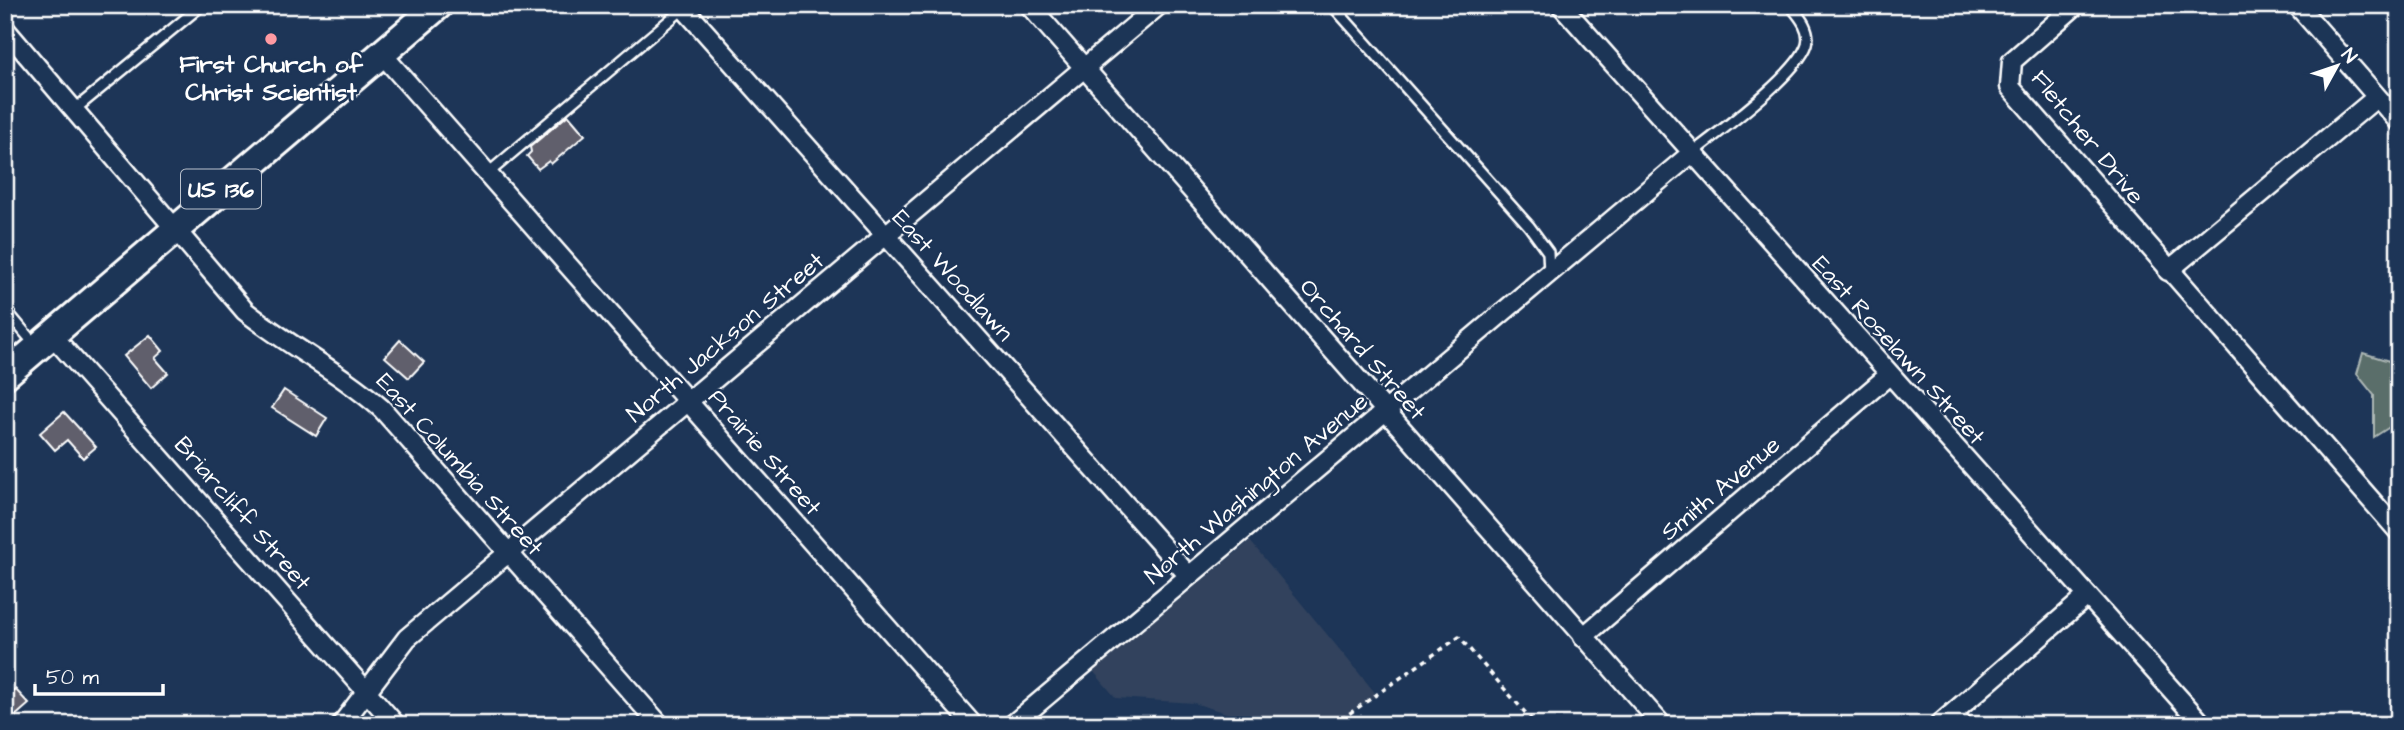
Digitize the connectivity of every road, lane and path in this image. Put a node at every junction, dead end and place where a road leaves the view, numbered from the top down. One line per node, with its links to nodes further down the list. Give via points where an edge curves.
1 (202, 5): 15 (lane)
2 (439, 5): 12 (main road, US 136)
3 (1029, 5): 13 (street, Orchard Street)
4 (1159, 5): 13 (street, North Jackson Street)
5 (1332, 5): 22 (lane, via 1529,226 1548,252)
6 (1561, 5): 17 (street, East Roselawn Street)
7 (1790, 5): 17 (lane, via 1805,24 1808,43 1797,61 1759,99)
8 (2076, 5): 21 (street, Fletcher Drive, via 2012,61 2010,87)
9 (2297, 5): 14 (street)
10 (683, 7): 18 (lane); 20 (street, East Woodlawn)
11 (5, 29): 15 (street, East Columbia Street)
12 (382, 54): 18 (street, Prairie Street); 19 (main road, US 136)
13 (1084, 69): 20 (street, North Jackson Street); 28 (street, Orchard Street)
14 (2377, 97): 16 (street); 21 (street)
15 (74, 110): 19 (street, East Columbia Street)
16 (2399, 122)
17 (1692, 153): 22 (street, North Washington Avenue); 26 (street, East Roselawn Street)
18 (486, 175): 27 (street, Prairie Street)
19 (175, 228): 24 (main road, US 136); 30 (street, East Columbia Street, via 245,311 283,341 351,382 382,409)
20 (884, 234): 27 (street, North Jackson Street); 31 (street, East Woodlawn)
21 (2168, 271): 29 (street, Fletcher Drive)
22 (1549, 274): 28 (street, North Washington Avenue)
23 (5, 309): 24 (lane)
24 (45, 341): 25 (main road, US 136); 34 (street, Briarcliff Street)
25 (5, 375)
26 (1889, 375): 32 (street, East Roselawn Street); 33 (street, Smith Avenue)
27 (688, 402): 30 (street, North Jackson Street); 39 (street, Prairie Street)
28 (1386, 412): 31 (street, North Washington Avenue); 33 (street, Orchard Street)
29 (2399, 532)
30 (507, 551): 34 (street, North Jackson Street, via 407,638); 38 (street, East Columbia Street)
31 (1189, 576): 40 (street, North Washington Avenue)
32 (2086, 597): 35 (street); 46 (street, East Roselawn Street)
33 (1583, 637): 43 (street, Orchard Street)
34 (366, 691): 36 (street, North Jackson Street); 37 (street, Briarcliff Street)
35 (1956, 710): 44 (street); 45 (lane)
36 (341, 725)
37 (396, 725)
38 (660, 725)
39 (973, 725)
40 (1012, 725)
41 (1333, 725): 42 (path, via 1459,637)
42 (1536, 725)
43 (1662, 725)
44 (1939, 725)
45 (1969, 725)
46 (2203, 725)

